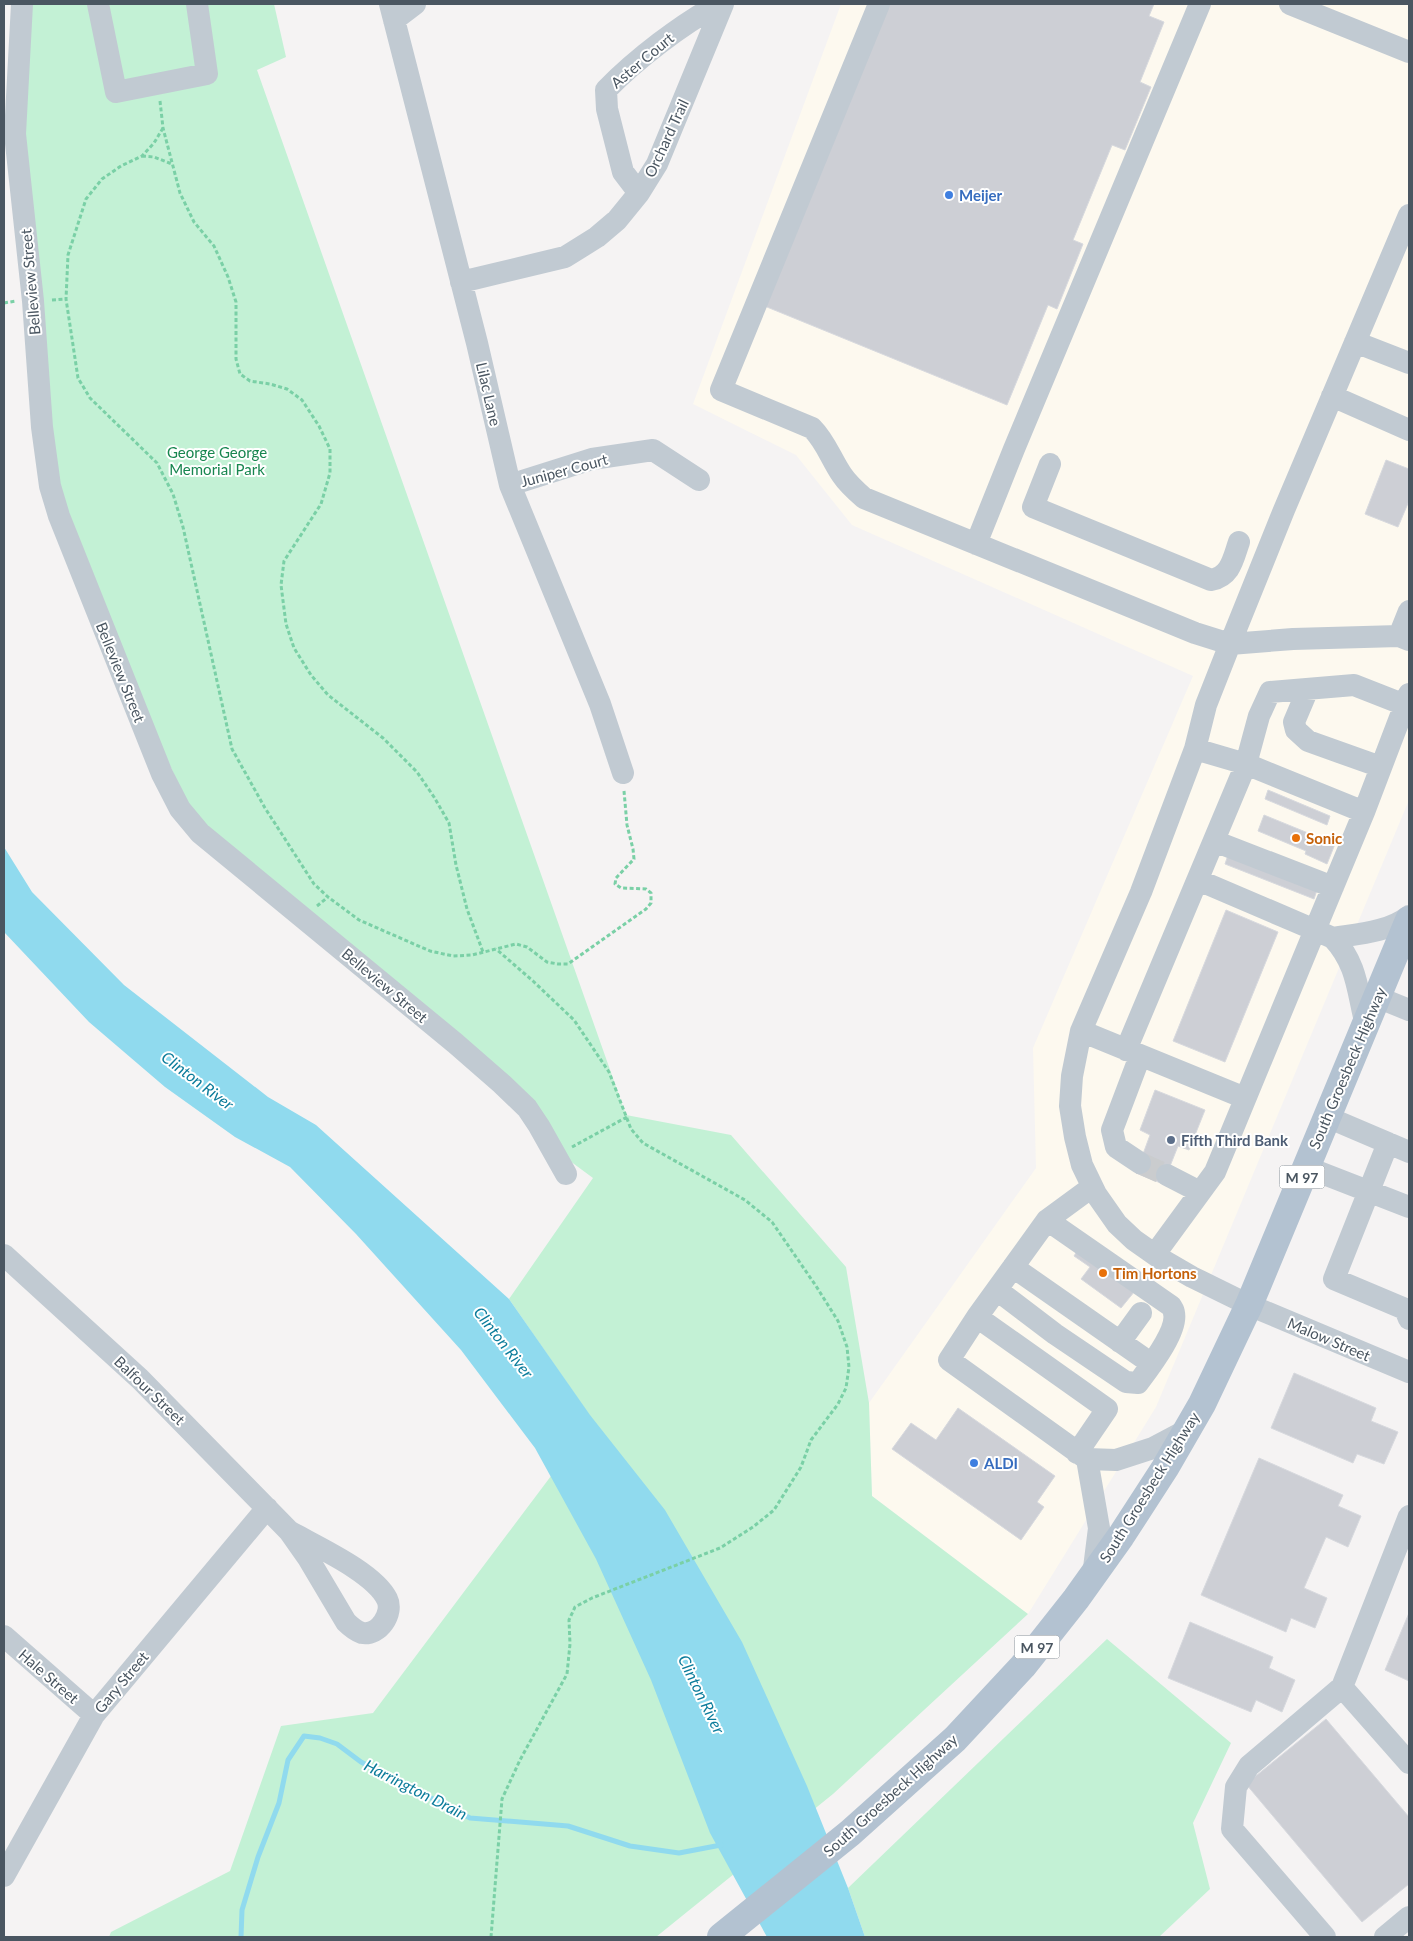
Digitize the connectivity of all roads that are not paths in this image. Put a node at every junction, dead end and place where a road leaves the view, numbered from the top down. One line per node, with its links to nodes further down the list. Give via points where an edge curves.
1 (22, 4): 48 (street, Belleview Street, via 16,134 50,486 162,774 180,809 200,833 455,1043 527,1108)
2 (98, 4): 3 (street, via 116,92 207,74)
3 (197, 4)
4 (415, 4): 9 (street)
5 (721, 4): 11 (street, Orchard Trail, via 657,164); 11 (street, Aster Court, via 693,18 606,90 607,109 623,172)
6 (879, 4): 22 (street, via 722,390 812,428 822,437 842,474 864,498)
7 (1200, 4): 22 (street)
8 (1290, 4): 10 (street)
9 (392, 12): 13 (street, Lilac Lane)
10 (1409, 52)
11 (639, 192): 13 (street, Orchard Trail, via 617,220 565,257)
12 (1406, 229): 14 (street, Malow Street)
13 (461, 282): 20 (street, Lilac Lane)
14 (1355, 342): 15 (street); 16 (street, Malow Street)
15 (1409, 363)
16 (1332, 396): 17 (street); 25 (street, Malow Street)
17 (1409, 430)
18 (1050, 464): 21 (street, via 1033,507 1069,522 1211,580 1227,573)
19 (699, 480): 20 (street, Juniper Court, via 653,450 592,460)
20 (510, 485): 31 (street, Lilac Lane, via 600,704)
21 (1239, 542)
22 (976, 544): 25 (street, via 1195,633)
23 (1409, 611): 24 (street)
24 (1404, 638): 25 (street, via 1293,639)
25 (1230, 644): 28 (street, Malow Street, via 1206,705)
26 (1308, 689): 27 (street, via 1354,685); 29 (street, via 1270,692 1258,716); 30 (street, via 1294,722 1296,730 1308,741)
27 (1407, 699): 30 (street)
28 (1195, 749): 29 (street); 41 (street, Malow Street, via 1141,892)
29 (1246, 764): 32 (street); 33 (street)
30 (1381, 767): 32 (street)
31 (623, 773)
32 (1364, 812): 35 (street)
33 (1214, 841): 34 (street); 35 (street)
34 (1198, 880): 37 (street); 42 (street)
35 (1333, 887): 37 (street)
36 (1409, 918): 37 (street, via 1388,927); 38 (main road, South Groesbeck Highway / M 97)
37 (1324, 934): 40 (street, via 1341,947 1354,969); 43 (street)
38 (1377, 997): 39 (street); 40 (main road, South Groesbeck Highway / M 97)
39 (1409, 1010)
40 (1366, 1025): 44 (main road, South Groesbeck Highway / M 97)
41 (1081, 1032): 42 (street); 51 (street, Malow Street, via 1070,1106 1082,1165)
42 (1133, 1053): 43 (street); 47 (street, via 1112,1130 1116,1147)
43 (1244, 1098): 52 (street, via 1215,1172)
44 (1327, 1117): 45 (street); 49 (main road, South Groesbeck Highway / M 97)
45 (1388, 1143): 46 (street); 53 (street)
46 (1409, 1152)
47 (1140, 1163)
48 (561, 1165)
49 (1306, 1167): 53 (street); 60 (main road, South Groesbeck Highway / M 97)
50 (1167, 1175): 52 (street)
51 (1092, 1187): 55 (street); 56 (street, Malow Street, via 1117,1224)
52 (1200, 1192): 56 (street)
53 (1369, 1192): 54 (street); 61 (street, via 1334,1279)
54 (1409, 1208)
55 (1047, 1220): 58 (street); 65 (street, via 1171,1306 1174,1313 1170,1334)
56 (1155, 1254): 60 (street, Malow Street)
57 (4, 1255): 69 (street, Balfour Street, via 140,1379)
58 (1013, 1267): 59 (street); 64 (street)
59 (997, 1290): 63 (street); 65 (street, via 1126,1382 1138,1383)
60 (1249, 1305): 66 (street, Malow Street); 67 (main road, South Groesbeck Highway / M 97)
61 (1408, 1309)
62 (1141, 1313): 64 (street)
63 (977, 1317): 68 (street, via 1107,1409); 68 (street, via 948,1360)
64 (1120, 1342): 65 (street)
65 (1152, 1364)
66 (1409, 1372)
67 (1187, 1430): 68 (street, via 1153,1448 1116,1460); 72 (main road, South Groesbeck Highway / M 97)
68 (1082, 1456): 72 (street, via 1099,1528)
69 (266, 1508): 71 (street, Balfour Street); 75 (street, Gary Street)
70 (1409, 1516): 74 (street)
71 (289, 1531): 71 (street, Balfour Street, via 346,1622 362,1633 370,1633 379,1627 390,1609 379,1586 350,1565)
72 (1092, 1576): 79 (main road, South Groesbeck Highway / M 97, via 1022,1666 924,1768 850,1833)
73 (4, 1636): 75 (street, Hale Street)
74 (1342, 1688): 76 (street); 80 (street, via 1249,1766 1236,1787 1232,1829)
75 (94, 1715): 77 (street, Gary Street)
76 (1409, 1763)
77 (4, 1876)
78 (1409, 1917): 81 (street)
79 (726, 1933)
80 (1325, 1937)
81 (1386, 1937)

